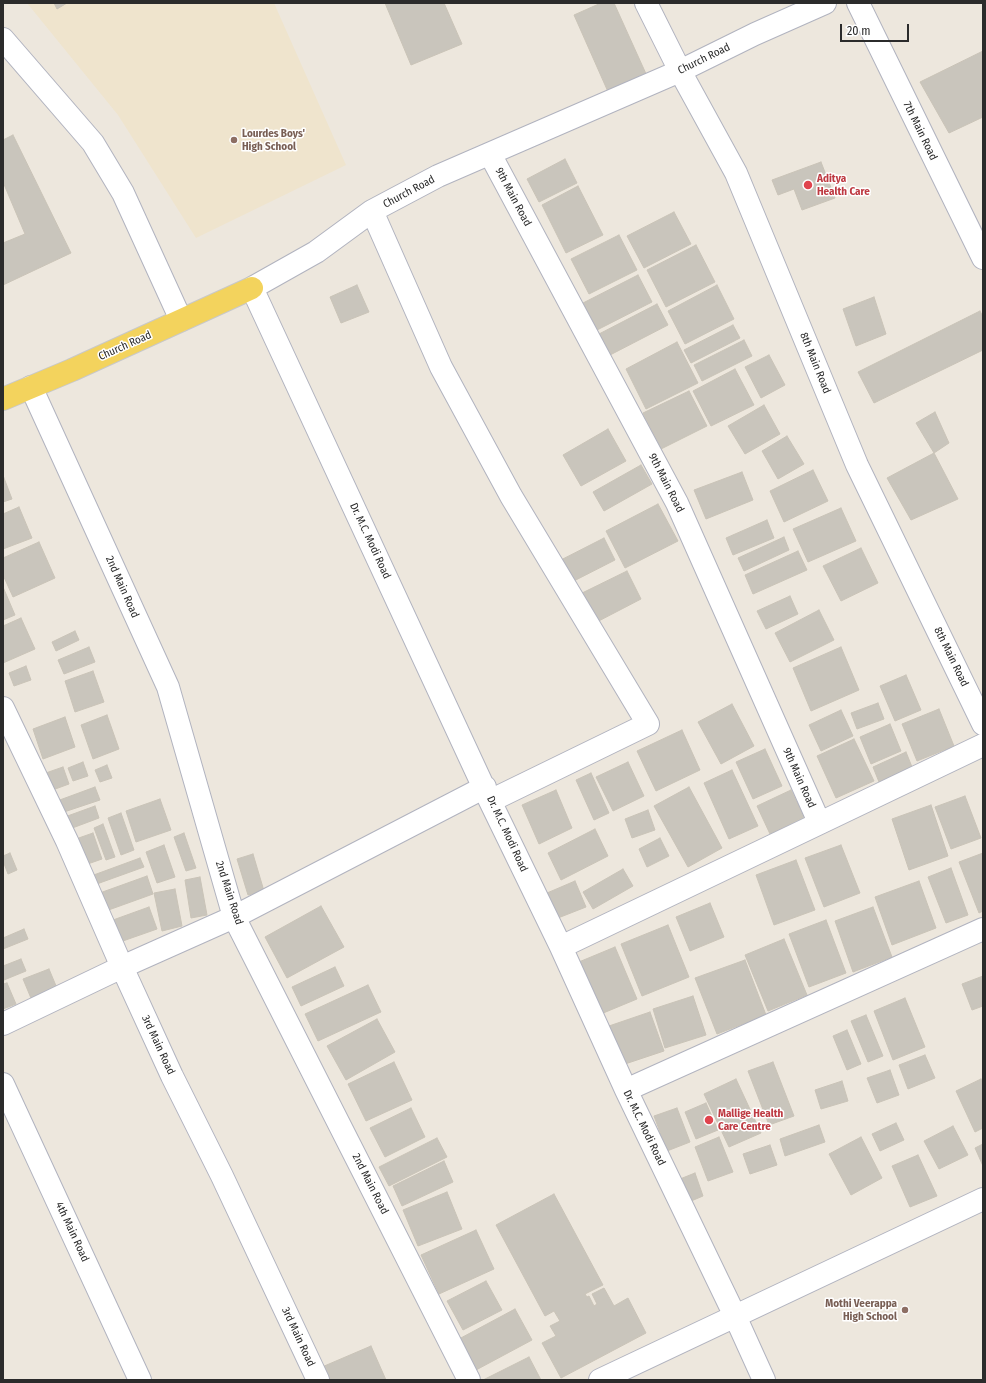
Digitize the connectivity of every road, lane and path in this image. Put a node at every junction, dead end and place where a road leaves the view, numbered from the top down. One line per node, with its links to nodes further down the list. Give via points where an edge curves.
1 (646, 3): 5 (street, 8th Main Road)
2 (825, 3): 5 (street, Church Road)
3 (858, 3): 8 (street, 7th Main Road)
4 (3, 39): 10 (street, via 94,142 123,194)
5 (680, 71): 6 (street, Church Road); 14 (street, 8th Main Road, via 736,173 857,465)
6 (490, 154): 7 (street, Church Road, via 438,176); 17 (street, 9th Main Road, via 677,503)
7 (372, 211): 9 (street, Church Road, via 316,252); 16 (street, via 441,367 511,496 648,724)
8 (983, 258)
9 (252, 288): 10 (main road, Church Road); 16 (street, Dr. M.C. Modi Road)
10 (181, 320): 11 (main road, Church Road)
11 (31, 387): 12 (main road, Church Road); 18 (street, 2nd Main Road, via 168,687)
12 (3, 399)
13 (3, 708): 21 (street, 3rd Main Road, via 67,841)
14 (983, 724)
15 (983, 745): 17 (street)
16 (488, 794): 18 (street); 20 (street, Dr. M.C. Modi Road)
17 (819, 822): 20 (street)
18 (234, 917): 21 (street); 29 (street, 2nd Main Road)
19 (983, 929): 24 (street)
20 (561, 947): 24 (street, Dr. M.C. Modi Road)
21 (122, 967): 22 (street); 28 (street, 3rd Main Road)
22 (3, 1024)
23 (3, 1084): 27 (street, 4th Main Road)
24 (626, 1090): 26 (street, Dr. M.C. Modi Road)
25 (983, 1199): 26 (street)
26 (735, 1316): 30 (street); 31 (street, Dr. M.C. Modi Road)
27 (140, 1380)
28 (318, 1380)
29 (469, 1380)
30 (600, 1380)
31 (764, 1380)

